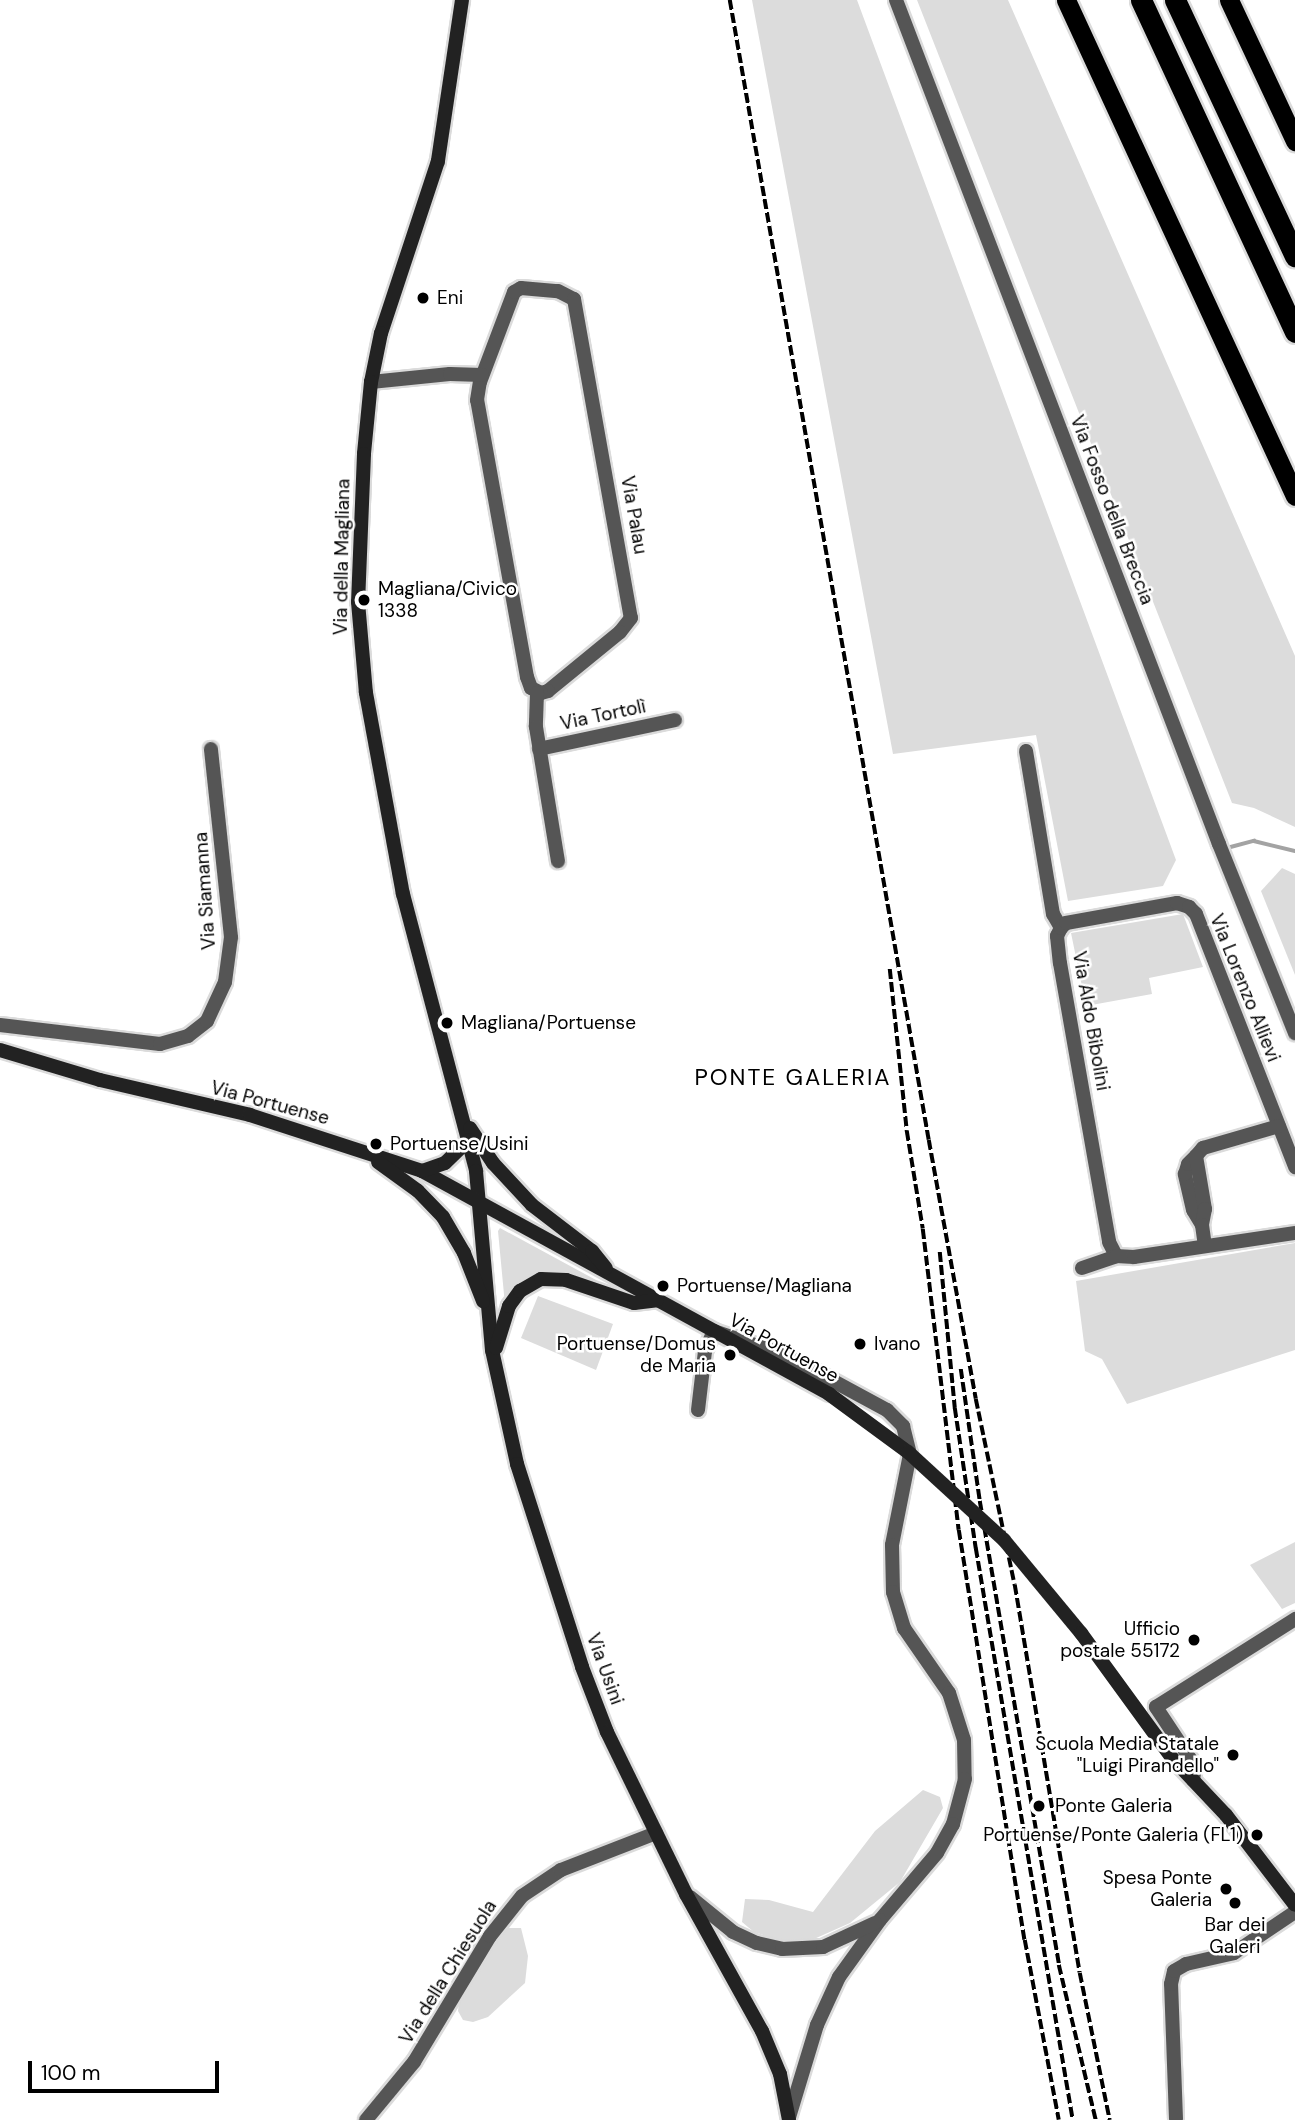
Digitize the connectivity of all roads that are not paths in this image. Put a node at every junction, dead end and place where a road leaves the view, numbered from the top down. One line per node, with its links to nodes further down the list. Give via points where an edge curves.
1 (462, 0): 11 (main road, Via della Magliana, via 442,142 381,333)
2 (896, 0): 21 (street, Via Fosso della Breccia)
3 (1066, 0): 12 (highway)
4 (1141, 0): 9 (highway)
5 (1175, 0): 8 (highway)
6 (1229, 0): 7 (highway)
7 (1295, 141)
8 (1295, 256)
9 (1295, 332)
10 (482, 375): 11 (street); 13 (street, via 477,407 527,677); 13 (street, Via Palau, via 514,292 527,288 558,291 574,299 631,618 623,630 548,691)
11 (371, 382): 23 (main road, Via della Magliana, via 364,454 360,653 397,867)
12 (1295, 496)
13 (537, 693): 16 (street, via 534,717)
14 (675, 720): 16 (street, Via Tortolì)
15 (211, 749): 20 (street, Via Siamanna, via 231,937 221,995 207,1021 188,1036 152,1044)
16 (540, 749): 18 (street)
17 (1026, 751): 19 (street, Via Aldo Bibolini, via 1053,914)
18 (558, 861)
19 (1061, 928): 24 (street, Via Lorenzo Allievi, via 1066,923 1185,904 1196,914); 32 (street, Via Aldo Bibolini, via 1057,936 1060,963 1109,1242)
20 (0, 1025)
21 (1295, 1033)
22 (0, 1050): 26 (main road, Via Portuense)
23 (463, 1116): 25 (main road, Via della Magliana); 34 (main road, via 507,1180 593,1251)
24 (1279, 1126): 27 (street, Via Lorenzo Allievi); 31 (street, via 1203,1148 1196,1156 1205,1209)
25 (469, 1140): 28 (main road, via 445,1163); 29 (main road, Via Usini)
26 (357, 1147): 28 (main road, Via Portuense); 36 (main road, via 401,1177 443,1217 471,1270)
27 (1295, 1167)
28 (422, 1171): 29 (main road, Via Portuense)
29 (481, 1202): 34 (main road, Via Portuense); 36 (main road, Via Usini)
30 (1295, 1233): 31 (street)
31 (1205, 1246): 32 (street)
32 (1116, 1256): 33 (street)
33 (1082, 1268)
34 (609, 1272): 35 (main road, Via Portuense)
35 (657, 1300): 37 (main road, Via Portuense); 38 (main road, via 634,1303 566,1280 541,1279 520,1291 509,1306)
36 (490, 1325): 38 (main road, Via Usini)
37 (714, 1331): 39 (street, via 705,1351); 41 (main road, Via Portuense, bridge, via 829,1394 908,1452 1004,1540); 46 (street, via 787,1356 887,1410 908,1439 909,1461 891,1558 893,1592 904,1628 953,1703 964,1740 965,1772 959,1809 946,1839)
38 (494, 1359): 42 (main road, Via Usini, via 512,1448 582,1667 619,1760)
39 (698, 1410)
40 (1295, 1619): 41 (street, via 1156,1707 1195,1766)
41 (1193, 1780): 44 (main road, Via Portuense, via 1234,1824)
42 (656, 1833): 43 (main road, Via Usini); 49 (street, Via della Chiesuola, via 553,1874 522,1896 490,1936 414,2062)
43 (686, 1894): 46 (street, via 733,1932 782,1949 823,1947); 47 (main road, Via Usini, via 768,2043)
44 (1295, 1905)
45 (1295, 1912): 48 (street, via 1241,1949 1174,1971)
46 (880, 1920): 47 (street, via 829,1996)
47 (789, 2119)
48 (1176, 2119)
49 (366, 2120)

